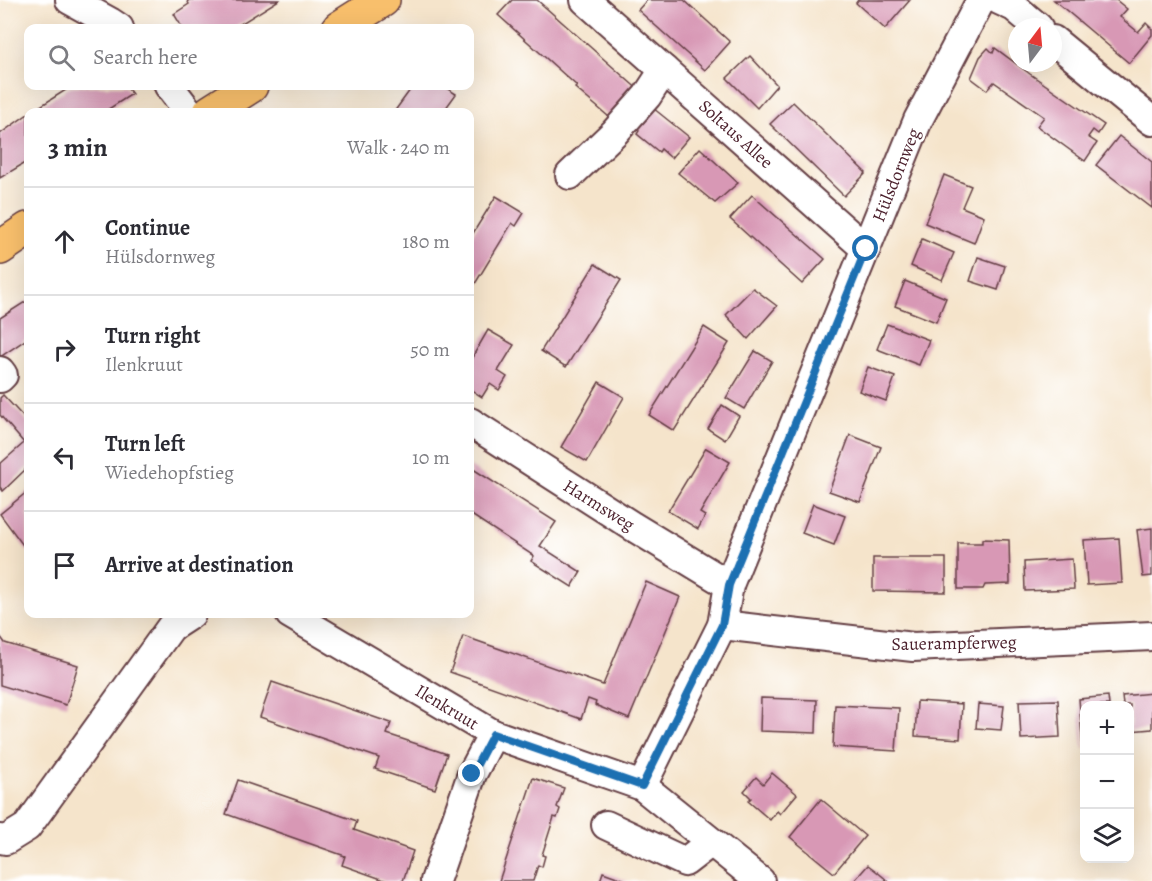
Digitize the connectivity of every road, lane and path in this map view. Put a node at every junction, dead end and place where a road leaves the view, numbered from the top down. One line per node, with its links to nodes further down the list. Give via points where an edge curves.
1 (70, 0): 7 (street)
2 (383, 0): 8 (main road)
3 (981, 0): 19 (street, Hülsdornweg, via 918,120)
4 (999, 0): 6 (street)
5 (598, 6): 10 (street, Soltaus Allee)
6 (1027, 18)
7 (113, 24)
8 (345, 24)
9 (1062, 47): 15 (street)
10 (664, 70): 16 (street, via 623,123); 19 (street, Soltaus Allee)
11 (172, 90): 13 (street)
12 (245, 90): 14 (main road)
13 (186, 108)
14 (216, 108)
15 (1152, 121)
16 (570, 176)
17 (24, 232): 18 (main road)
18 (0, 248)
19 (866, 249): 23 (street, Hülsdornweg)
20 (0, 370): 21 (street)
21 (0, 378)
22 (474, 425): 23 (street, Harmsweg)
23 (729, 585): 26 (street, Hülsdornweg)
24 (185, 618): 31 (street, via 171,627 27,827 6,840)
25 (297, 618): 28 (street, Ilenkruut)
26 (722, 625): 27 (street, Sauerampferweg, via 913,647); 29 (street, Hülsdornweg)
27 (1152, 636)
28 (493, 734): 29 (street, Ilenkruut); 33 (street, via 472,774)
29 (642, 786): 32 (street, Ilenkruut)
30 (606, 825): 32 (street, via 685,862)
31 (0, 839)
32 (711, 842): 34 (street, Ilenkruut)
33 (435, 881)
34 (760, 881)

